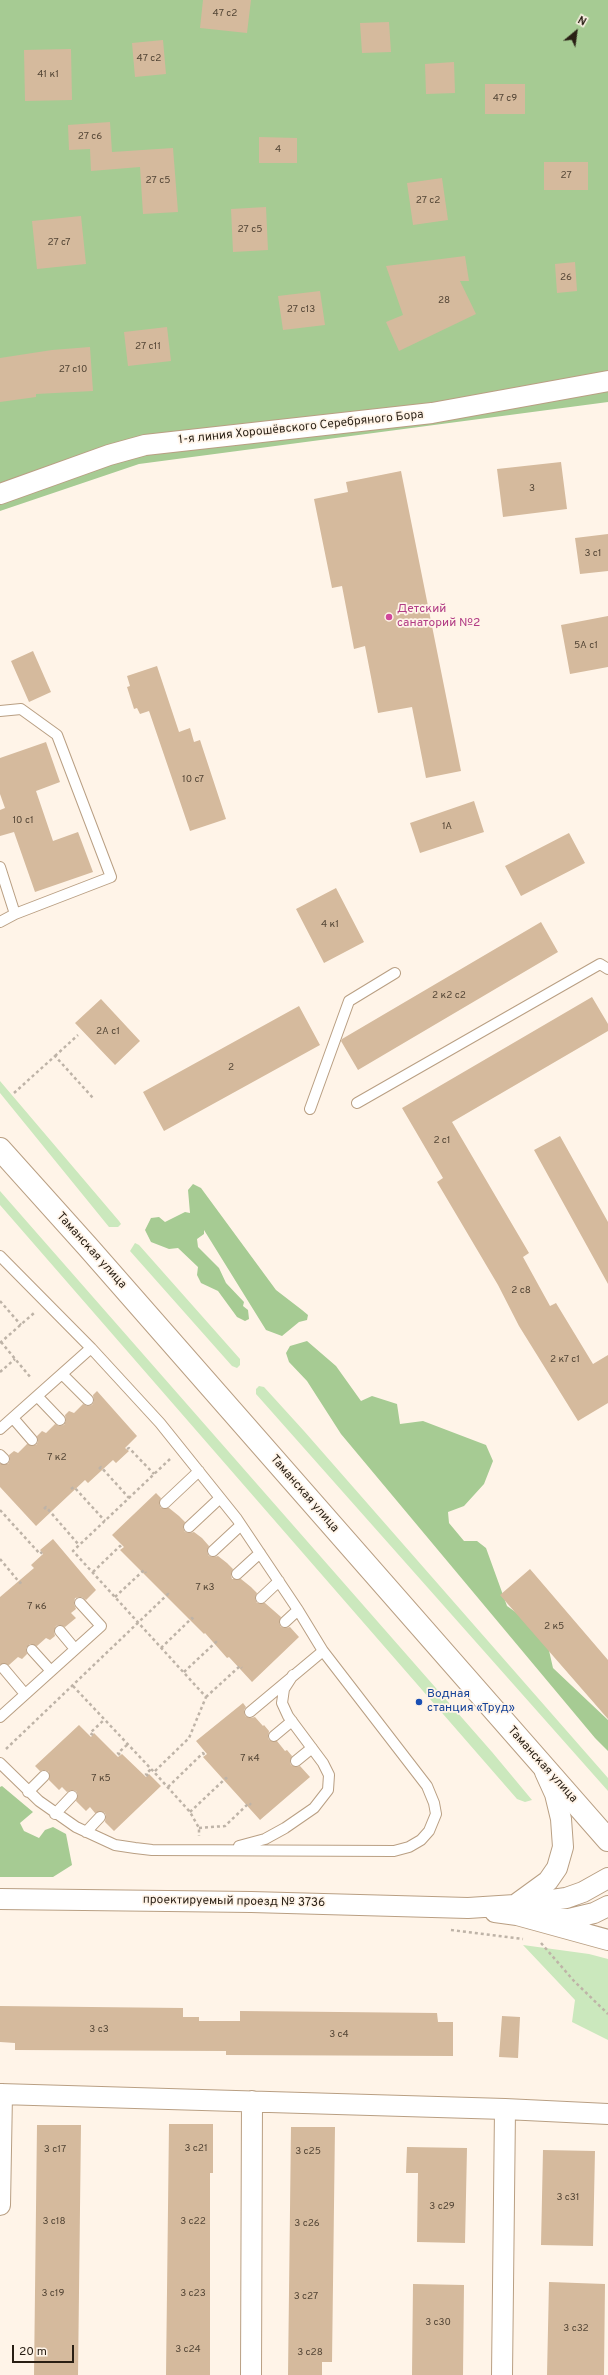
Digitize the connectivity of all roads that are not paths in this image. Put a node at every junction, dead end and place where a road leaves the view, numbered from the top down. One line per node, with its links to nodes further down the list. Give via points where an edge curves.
1 (608, 381): 2 (street, 1-я линия Хорошёвского Серебряного Бора, via 432,413 145,445 109,455)
2 (0, 494)
3 (0, 711): 5 (lane, via 21,708 57,736 111,878)
4 (0, 867): 5 (lane)
5 (15, 914): 6 (lane)
6 (0, 922)
7 (605, 964): 9 (lane)
8 (395, 973): 10 (lane, via 349,1001)
9 (357, 1103)
10 (310, 1109)
11 (5, 1159): 49 (street, Таманская улица, via 88,1247)
12 (0, 1256): 13 (lane)
13 (91, 1348): 14 (lane); 21 (lane, via 160,1423)
14 (62, 1374): 15 (lane); 16 (lane)
15 (37, 1396): 17 (lane); 18 (lane)
16 (88, 1400)
17 (13, 1418): 19 (lane); 20 (lane)
18 (60, 1420)
19 (0, 1429)
20 (32, 1440)
21 (199, 1471): 22 (lane); 23 (lane)
22 (220, 1498): 24 (lane); 25 (lane)
23 (165, 1503)
24 (241, 1525): 26 (lane); 27 (lane)
25 (189, 1527)
26 (213, 1551)
27 (260, 1553): 28 (lane); 29 (lane)
28 (237, 1574)
29 (279, 1581): 30 (lane); 32 (lane)
30 (261, 1598)
31 (80, 1603): 35 (lane, via 101,1626)
32 (298, 1610): 33 (lane); 37 (lane)
33 (285, 1622)
34 (60, 1631): 35 (lane)
35 (75, 1649): 39 (lane)
36 (32, 1650): 39 (lane)
37 (323, 1651): 40 (lane); 57 (lane, via 427,1786 436,1814 429,1830 421,1840 394,1851)
38 (4, 1669): 41 (lane)
39 (51, 1671): 41 (lane)
40 (293, 1675): 42 (lane); 44 (lane, via 284,1689 282,1698 284,1709)
41 (26, 1694): 43 (lane)
42 (250, 1712)
43 (0, 1717)
44 (292, 1721): 45 (lane); 46 (lane)
45 (274, 1736)
46 (312, 1748): 47 (lane); 57 (lane, via 330,1779 328,1790 318,1804 265,1839)
47 (296, 1761)
48 (0, 1763): 51 (lane)
49 (540, 1764): 56 (street, Таманская улица); 61 (street, via 555,1794 561,1819 563,1847 557,1868 548,1881)
50 (44, 1776): 51 (lane)
51 (28, 1792): 53 (lane)
52 (72, 1796): 53 (lane)
53 (55, 1814): 55 (lane)
54 (100, 1817): 55 (lane)
55 (86, 1832): 57 (lane, via 115,1845 128,1847 152,1850)
56 (608, 1840)
57 (222, 1850)
58 (608, 1878): 61 (street, via 566,1898)
59 (0, 1899): 61 (street, проектируемый проезд № 3736, via 251,1902)
60 (608, 1906): 61 (street, via 594,1913 569,1919)
61 (516, 1910): 62 (street)
62 (608, 1940)
63 (1, 2094): 64 (street); 67 (street)
64 (252, 2101): 65 (street); 68 (street)
65 (505, 2109): 66 (street); 69 (street)
66 (608, 2114)
67 (0, 2205)
68 (251, 2375)
69 (502, 2375)

